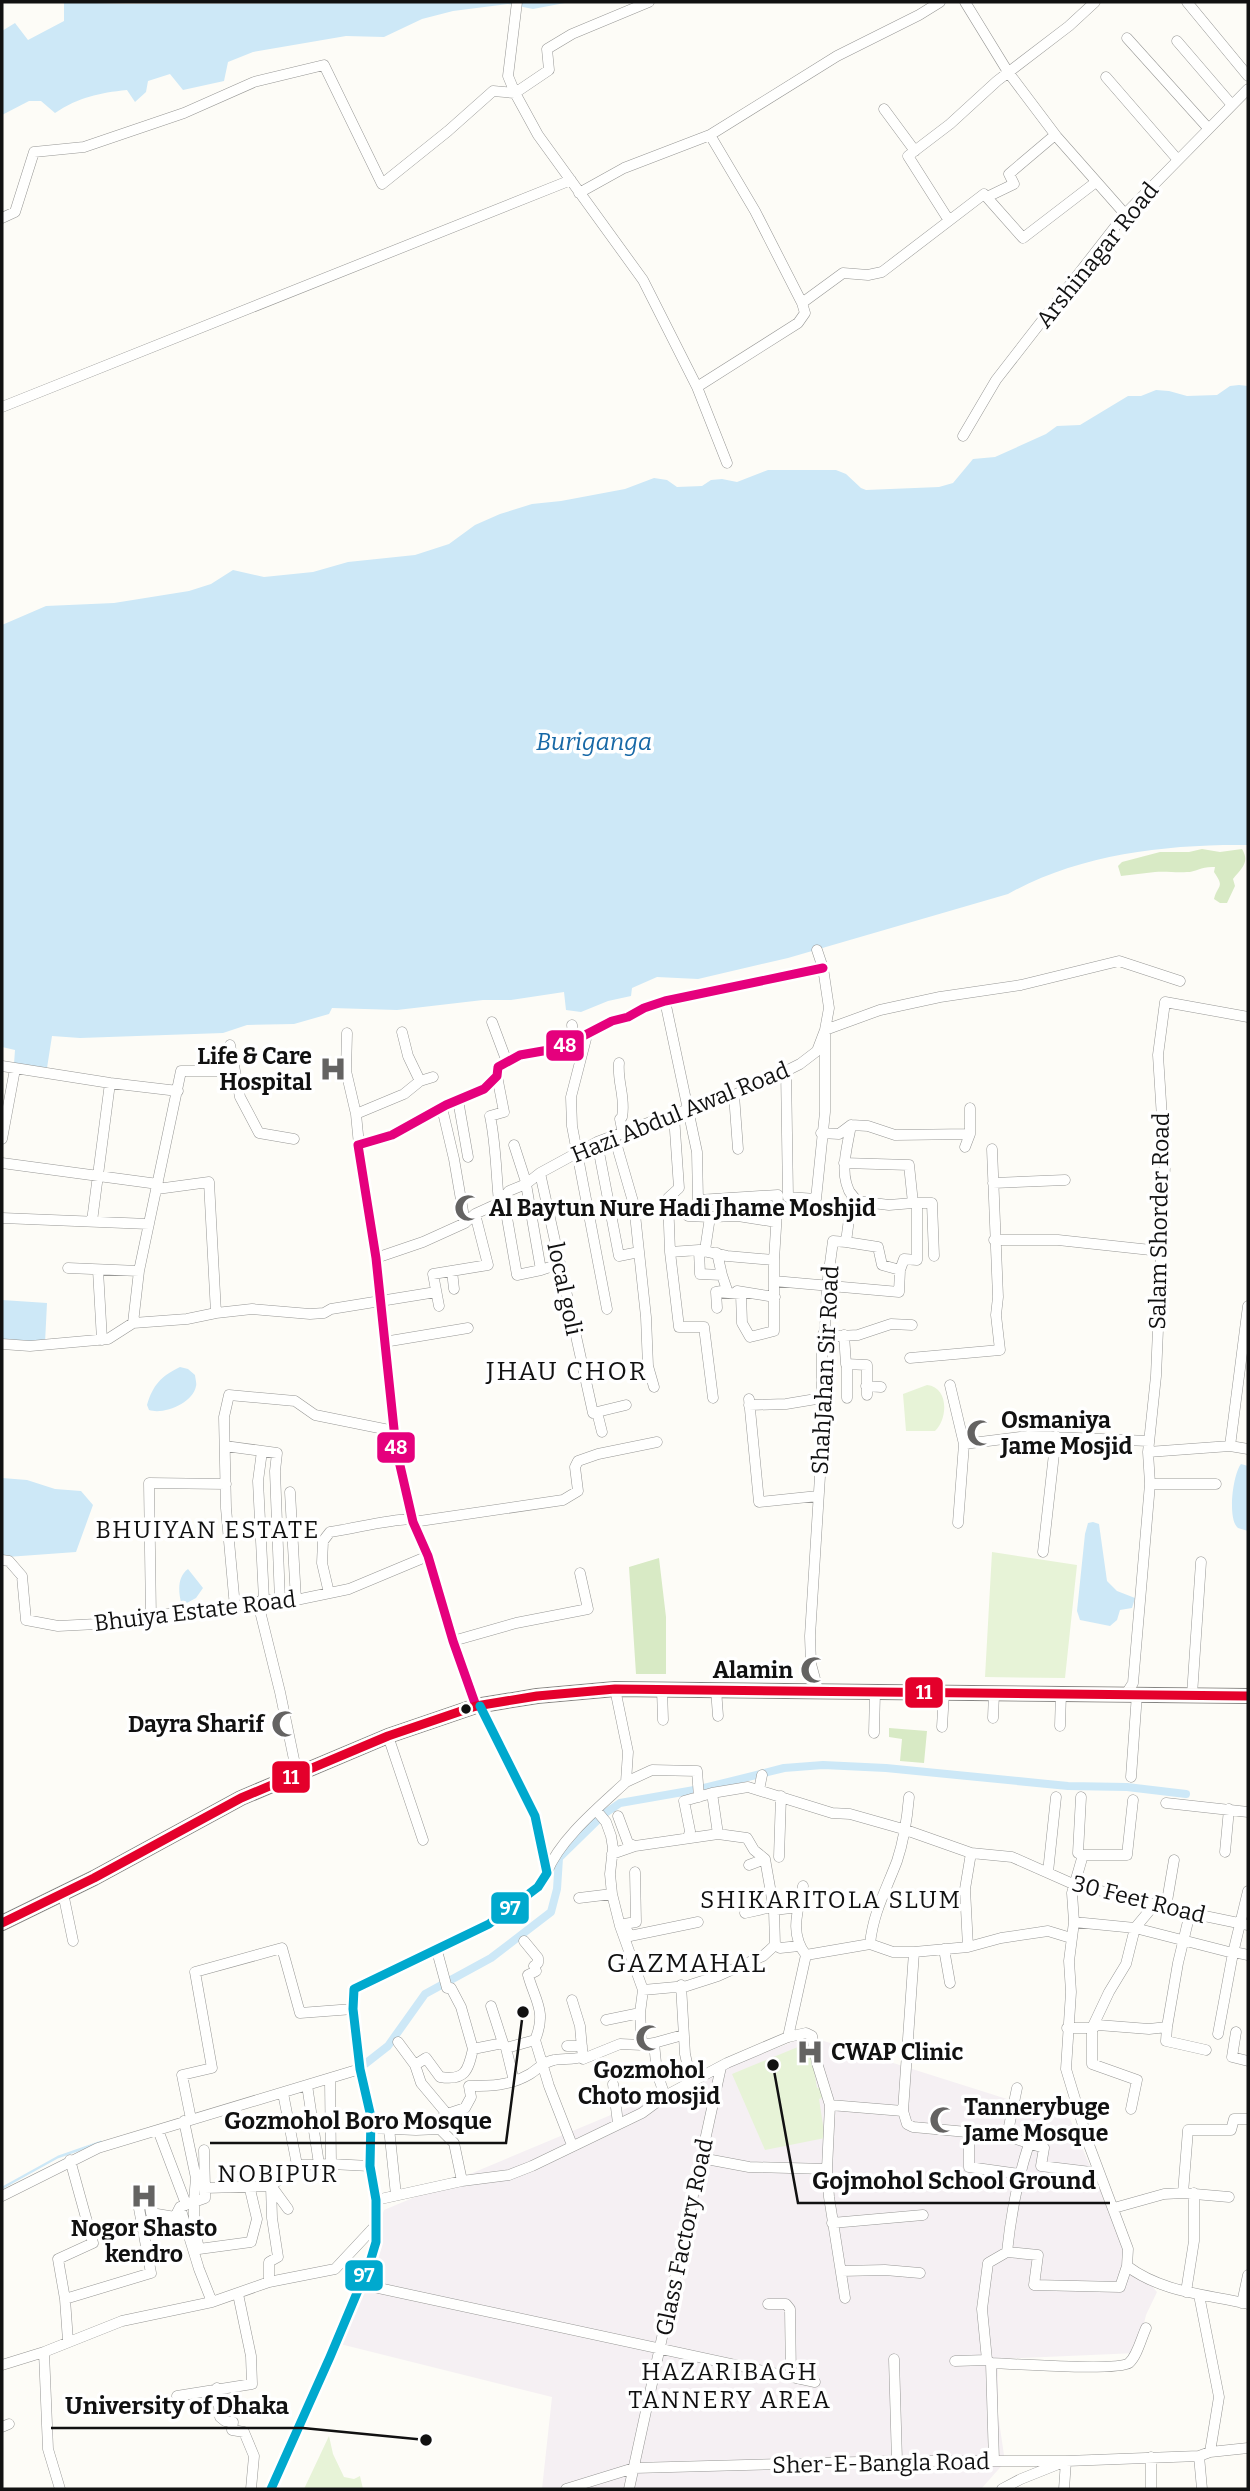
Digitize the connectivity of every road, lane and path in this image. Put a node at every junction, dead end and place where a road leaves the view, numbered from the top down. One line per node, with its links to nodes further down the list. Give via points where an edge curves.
1 (517, 2): 13 (street, via 508,76)
2 (649, 2): 13 (street, via 547,49 549,70)
3 (940, 2): 17 (street, via 837,56)
4 (965, 2): 9 (street)
5 (1095, 2): 9 (street)
6 (1187, 2): 10 (street)
7 (1127, 38): 16 (street)
8 (1177, 41): 14 (street)
9 (1007, 72): 18 (street); 19 (street)
10 (1248, 76)
11 (1106, 77): 20 (street)
12 (1248, 89): 14 (street, Arshinagar Road)
13 (514, 93): 21 (street); 26 (street, via 493,91 382,184 324,65 254,82 184,113 84,147 34,152 15,212)
14 (1232, 106): 16 (street, Arshinagar Road)
15 (884, 109): 19 (street)
16 (1209, 128): 20 (street, Arshinagar Road)
17 (710, 135): 23 (street, via 624,168); 28 (street)
18 (1055, 135): 22 (street); 24 (street, via 1009,174 1013,184)
19 (915, 151): 27 (street, via 908,156)
20 (1178, 160): 25 (street, Arshinagar Road)
21 (571, 180): 23 (street); 30 (street)
22 (1096, 183): 24 (street, via 1023,239); 25 (street)
23 (579, 193): 29 (street, via 643,280)
24 (987, 197): 27 (street, via 984,194)
25 (1125, 214): 31 (street, Arshinagar Road, via 996,380)
26 (2, 218)
27 (948, 219): 28 (street, via 882,272 843,273)
28 (802, 303): 29 (street, via 805,313 798,323)
29 (697, 387): 32 (street)
30 (2, 407)
31 (963, 436)
32 (727, 463)
33 (817, 950): 34 (street)
34 (823, 968): 36 (street); 40 (street, via 829,1008)
35 (1180, 981): 40 (street, via 1119,961 1021,985 893,1007)
36 (665, 1001): 43 (street); 60 (street)
37 (1248, 1017): 102 (street, Salam Shorder Road, via 1165,1002 1157,1055 1165,1165)
38 (492, 1022): 46 (street)
39 (572, 1025): 44 (street)
40 (825, 1030): 50 (street, Hazi Abdul Awal Road, via 817,1051); 65 (street)
41 (402, 1032): 54 (street)
42 (347, 1033): 62 (street, via 346,1071)
43 (587, 1035): 44 (street); 76 (street, via 571,1097)
44 (574, 1041): 46 (street)
45 (230, 1045): 51 (street)
46 (507, 1062): 52 (street, via 498,1067)
47 (619, 1063): 67 (street, via 624,1106)
48 (2, 1066): 49 (street)
49 (15, 1069): 55 (street); 68 (street)
50 (786, 1070): 57 (street, Hazi Abdul Awal Road); 88 (street)
51 (236, 1071): 56 (street, via 181,1071); 69 (street, via 240,1097 259,1133)
52 (497, 1076): 58 (street, via 484,1089); 87 (street, via 505,1112 491,1115)
53 (433, 1077): 54 (street)
54 (420, 1082): 62 (street, via 404,1094)
55 (110, 1083): 56 (street); 81 (street)
56 (178, 1091): 86 (street)
57 (734, 1095): 60 (street, Hazi Abdul Awal Road); 74 (street)
58 (458, 1100): 59 (street); 77 (street)
59 (442, 1108): 71 (street, via 391,1135); 96 (street)
60 (689, 1108): 63 (street, Hazi Abdul Awal Road); 88 (street, via 697,1152 698,1199)
61 (970, 1108): 66 (street)
62 (356, 1114): 71 (street)
63 (674, 1116): 67 (street, Hazi Abdul Awal Road); 104 (street, via 679,1188 668,1198)
64 (851, 1125): 65 (street, via 839,1134); 66 (street, via 895,1135); 79 (street, ShahJahan Sir Road)
65 (821, 1133): 88 (street, via 816,1199)
66 (970, 1134): 73 (street)
67 (619, 1135): 70 (street, Hazi Abdul Awal Road); 103 (street)
68 (2, 1139)
69 (294, 1139)
70 (597, 1142): 76 (street, Hazi Abdul Awal Road); 103 (street, via 619,1256)
71 (358, 1145): 107 (street)
72 (514, 1145): 83 (street)
73 (965, 1147)
74 (738, 1149)
75 (992, 1149): 84 (street)
76 (576, 1152): 80 (street, Hazi Abdul Awal Road); 127 (street)
77 (468, 1157)
78 (2, 1163): 81 (street)
79 (844, 1163): 85 (street, ShahJahan Sir Road); 89 (street, via 909,1166)
80 (540, 1173): 83 (street, Hazi Abdul Awal Road); 109 (street, local goli)
81 (96, 1175): 86 (street); 94 (street)
82 (1065, 1180): 84 (street)
83 (526, 1183): 87 (street, Hazi Abdul Awal Road); 112 (street)
84 (993, 1183): 99 (street)
85 (844, 1185): 89 (street, via 857,1201); 100 (street, ShahJahan Sir Road, via 852,1196)
86 (157, 1186): 97 (street); 128 (street, via 209,1182)
87 (504, 1196): 90 (street, Hazi Abdul Awal Road); 98 (street); 112 (street, via 517,1275)
88 (783, 1196): 95 (street)
89 (915, 1203): 106 (street, via 932,1203); 113 (street, via 917,1260 904,1259)
90 (475, 1214): 96 (street, Hazi Abdul Awal Road); 115 (street, via 488,1265)
91 (688, 1216): 92 (street)
92 (710, 1217): 95 (street); 101 (street)
93 (2, 1218): 94 (street)
94 (92, 1221): 97 (street)
95 (776, 1222): 108 (street)
96 (465, 1223): 107 (street, Hazi Abdul Awal Road)
97 (149, 1224): 114 (street)
98 (516, 1228)
99 (994, 1240): 102 (street, via 1058,1240); 137 (street, via 1000,1350)
100 (846, 1242): 113 (street, via 878,1247 882,1265); 118 (street, ShahJahan Sir Road, via 833,1241)
101 (702, 1250): 104 (street); 105 (street); 116 (street, via 700,1275)
102 (1160, 1251): 153 (street, Salam Shorder Road)
103 (639, 1252): 140 (street)
104 (670, 1252): 142 (street, via 679,1327 704,1326)
105 (718, 1253): 108 (street); 116 (street)
106 (934, 1256)
107 (376, 1258): 123 (street)
108 (774, 1260): 117 (street)
109 (559, 1264): 112 (street); 146 (street, local goli, via 593,1413)
110 (68, 1268): 111 (street)
111 (99, 1270): 114 (street); 134 (street)
112 (541, 1270)
113 (900, 1270): 118 (street, via 899,1292)
114 (139, 1271): 129 (street)
115 (452, 1271): 119 (street); 121 (street, via 433,1274)
116 (722, 1275): 120 (street)
117 (774, 1282): 118 (street); 122 (street)
118 (827, 1286): 133 (street, ShahJahan Sir Road)
119 (454, 1289)
120 (721, 1291): 122 (street); 122 (street, via 741,1294 742,1322 750,1337 774,1331); 126 (street)
121 (436, 1292): 123 (street); 124 (street)
122 (775, 1297)
123 (380, 1301): 128 (street, via 310,1314 253,1309); 135 (street)
124 (439, 1306)
125 (1248, 1306): 154 (street)
126 (716, 1308)
127 (607, 1309)
128 (216, 1313): 129 (street)
129 (133, 1323): 134 (street)
130 (912, 1325): 132 (street, via 891,1324)
131 (468, 1328): 135 (street)
132 (844, 1335): 133 (street); 138 (street)
133 (822, 1337): 143 (street, ShahJahan Sir Road)
134 (103, 1340): 136 (street)
135 (384, 1342): 147 (street)
136 (2, 1344)
137 (911, 1358)
138 (847, 1364): 141 (street, via 871,1364 867,1391); 144 (street)
139 (950, 1385): 151 (street)
140 (654, 1387)
141 (881, 1387)
142 (713, 1398)
143 (822, 1398): 161 (street, ShahJahan Sir Road); 161 (street, ShahJahan Sir Road, via 786,1405 749,1402 758,1502)
144 (847, 1398)
145 (626, 1405): 146 (street)
146 (597, 1412): 148 (street, local goli)
147 (394, 1431): 152 (street, via 315,1415 295,1401 229,1395); 162 (street)
148 (602, 1432)
149 (1056, 1436): 151 (street); 153 (street); 164 (street)
150 (657, 1442): 162 (street, via 578,1461 578,1491 563,1500)
151 (964, 1444): 163 (street)
152 (225, 1446): 156 (street); 157 (street)
153 (1149, 1446): 154 (street); 158 (street, Salam Shorder Road)
154 (1230, 1446): 155 (street)
155 (1248, 1448)
156 (262, 1451): 171 (street, via 277,1453); 172 (street, via 258,1481)
157 (226, 1484): 173 (street); 174 (street, via 149,1483)
158 (1150, 1484): 159 (street); 184 (street, Salam Shorder Road)
159 (1216, 1484)
160 (290, 1492): 170 (street)
161 (818, 1496): 179 (street, ShahJahan Sir Road, via 810,1636)
162 (413, 1520): 165 (street); 169 (street, via 387,1520 330,1532 322,1552)
163 (958, 1523)
164 (1043, 1552)
165 (428, 1556): 169 (street, Bhuiya Estate Road); 175 (street)
166 (2, 1560): 174 (street, Bhuiya Estate Road, via 9,1561 22,1576 26,1620 58,1626)
167 (1201, 1562): 185 (street)
168 (580, 1573): 175 (street, via 588,1609)
169 (329, 1593): 170 (street, Bhuiya Estate Road)
170 (296, 1600): 171 (street, Bhuiya Estate Road)
171 (280, 1601): 172 (street, Bhuiya Estate Road)
172 (261, 1602): 173 (street, Bhuiya Estate Road); 195 (street)
173 (234, 1607): 174 (street, Bhuiya Estate Road)
174 (151, 1617)
175 (453, 1641): 187 (street)
176 (615, 1689): 177 (highway); 187 (highway); 197 (street, via 628,1752)
177 (662, 1689): 178 (highway); 190 (street)
178 (716, 1689): 179 (highway); 188 (street)
179 (818, 1690): 180 (highway)
180 (875, 1692): 181 (highway); 193 (street)
181 (944, 1692): 182 (highway); 192 (street)
182 (994, 1693): 183 (highway); 189 (street)
183 (1061, 1693): 184 (highway); 191 (street)
184 (1132, 1694): 185 (highway); 196 (street, Salam Shorder Road)
185 (1192, 1695): 186 (highway)
186 (1248, 1696)
187 (478, 1706): 194 (highway); 225 (street, via 535,1816)
188 (718, 1716)
189 (993, 1718)
190 (663, 1720)
191 (1060, 1726)
192 (942, 1727)
193 (874, 1733)
194 (388, 1736): 195 (highway); 213 (street)
195 (297, 1774): 229 (highway, via 241,1798)
196 (1131, 1777)
197 (626, 1782): 200 (street, via 652,1770 697,1770); 207 (street)
198 (712, 1793): 199 (street, via 757,1783); 200 (street); 211 (street)
199 (781, 1796): 210 (street); 219 (street)
200 (699, 1797): 212 (street, via 684,1801)
201 (909, 1797): 210 (street)
202 (1056, 1797): 224 (street)
203 (1081, 1797): 218 (street, via 1078,1853)
204 (1133, 1800): 218 (street, via 1127,1855)
205 (1166, 1803): 206 (street)
206 (1229, 1809): 208 (street); 215 (street)
207 (596, 1811): 217 (street, via 606,1822); 225 (street, via 553,1857)
208 (1248, 1812)
209 (618, 1816): 214 (street, via 628,1843)
210 (906, 1831): 216 (street, 30 Feet Road); 247 (street, via 878,1904)
211 (718, 1834): 212 (street); 220 (street, via 747,1838)
212 (688, 1838): 214 (street)
213 (423, 1840)
214 (635, 1846): 217 (street)
215 (1225, 1852)
216 (971, 1853): 224 (street, 30 Feet Road, via 1012,1857); 250 (street, via 965,1889)
217 (612, 1854): 230 (street)
218 (1083, 1855): 226 (street)
219 (779, 1857)
220 (765, 1859): 222 (street); 234 (street)
221 (1174, 1860): 232 (street)
222 (749, 1865)
223 (635, 1872): 241 (street, via 636,1922)
224 (1048, 1872): 226 (street, 30 Feet Road)
225 (547, 1873): 252 (street, via 521,1902)
226 (1073, 1884): 232 (street, 30 Feet Road); 238 (street)
227 (803, 1885): 233 (street)
228 (1248, 1891): 240 (street)
229 (63, 1893): 239 (highway); 245 (street)
230 (612, 1894): 231 (street); 241 (street)
231 (579, 1898)
232 (1160, 1906): 236 (street, 30 Feet Road); 242 (street)
233 (799, 1907): 234 (street); 249 (street, via 795,1925)
234 (773, 1909): 235 (street); 248 (street)
235 (745, 1913)
236 (1190, 1913): 240 (street, 30 Feet Road); 244 (street)
237 (698, 1922): 241 (street, via 630,1936)
238 (1074, 1922): 242 (street); 243 (street)
239 (2, 1923)
240 (1244, 1924): 254 (street)
241 (622, 1925): 259 (street)
242 (1135, 1928): 244 (street); 267 (street, via 1126,1964)
243 (1071, 1938): 250 (street, via 1048,1931); 266 (street)
244 (1183, 1940): 254 (street); 265 (street)
245 (73, 1941)
246 (524, 1941): 272 (street, via 538,1958 536,1971 528,1975 541,2012)
247 (870, 1944): 253 (street, via 893,1952); 255 (street)
248 (775, 1945): 249 (street); 258 (street, via 763,1956 718,1976)
249 (799, 1946): 255 (street)
250 (968, 1947): 251 (street)
251 (944, 1949): 253 (street); 257 (street)
252 (437, 1951): 262 (street, via 355,1989); 279 (street)
253 (914, 1952): 299 (street)
254 (1233, 1952): 256 (street); 269 (street)
255 (806, 1955): 271 (street)
256 (1248, 1955)
257 (950, 1983)
258 (681, 1985): 259 (street); 270 (street)
259 (643, 1990): 263 (street)
260 (572, 2000): 278 (street)
261 (491, 2006): 275 (street)
262 (353, 2009): 286 (street); 302 (street, via 300,2013 282,1948 195,1972 212,2068 182,2075)
263 (640, 2013): 264 (street); 276 (street)
264 (606, 2020)
265 (1167, 2027): 267 (street); 280 (street, via 1166,2042)
266 (1067, 2028): 267 (street); 318 (street, via 1067,2076)
267 (1093, 2028): 298 (street, via 1092,2064 1137,2080)
268 (1236, 2032): 282 (street, via 1232,2057)
269 (1218, 2034)
270 (683, 2035): 274 (street); 290 (street)
271 (788, 2037): 285 (street); 297 (street, via 812,2036)
272 (535, 2040): 275 (street); 284 (street)
273 (398, 2042): 283 (street)
274 (654, 2043): 276 (street); 296 (street)
275 (505, 2045): 279 (street); 289 (street)
276 (642, 2045): 281 (street, via 620,2045)
277 (567, 2046): 278 (street)
278 (582, 2046): 281 (street)
279 (473, 2049): 287 (street)
280 (1206, 2050)
281 (582, 2058): 284 (street)
282 (1248, 2061)
283 (415, 2064): 287 (street, via 426,2058 440,2077); 300 (street, via 421,2083)
284 (542, 2064): 289 (street); 309 (street)
285 (721, 2067): 290 (street); 311 (street, Glass Factory Road)
286 (360, 2069): 288 (street); 304 (street)
287 (463, 2076): 293 (street)
288 (330, 2080): 292 (street); 314 (street)
289 (514, 2081): 293 (street, via 501,2086)
290 (691, 2081): 296 (street)
291 (613, 2084): 303 (street)
292 (307, 2085): 295 (street); 313 (street)
293 (469, 2086): 300 (street, via 471,2097 465,2108)
294 (1017, 2088): 308 (street, via 1007,2136)
295 (283, 2092): 302 (street); 315 (street)
296 (665, 2096): 303 (street)
297 (830, 2105): 299 (street); 317 (street)
298 (1131, 2109)
299 (903, 2111): 319 (street, via 909,2126 969,2133 969,2167)
300 (447, 2114): 306 (street)
301 (1248, 2119): 324 (street, via 1234,2119 1231,2130 1188,2130)
302 (188, 2120): 307 (street); 329 (street, via 196,2178)
303 (618, 2123): 309 (street)
304 (370, 2127): 305 (street); 316 (street)
305 (389, 2128): 306 (street); 325 (street)
306 (440, 2129): 320 (street, via 454,2143)
307 (158, 2130): 312 (street); 329 (street)
308 (1029, 2144): 318 (street, via 1044,2148 1041,2166); 319 (street)
309 (572, 2146): 320 (street, via 509,2175)
310 (204, 2150): 323 (street)
311 (701, 2158): 317 (street, via 749,2167); 352 (street, Glass Factory Road)
312 (70, 2160): 326 (street); 346 (street, via 93,2243 58,2259)
313 (319, 2164): 314 (street); 315 (street)
314 (331, 2164): 316 (street)
315 (297, 2165): 322 (street)
316 (370, 2166): 328 (street)
317 (827, 2169): 333 (street)
318 (1099, 2173): 330 (street)
319 (1019, 2174): 335 (street)
320 (462, 2181): 325 (street)
321 (249, 2185): 322 (street); 323 (street); 329 (street, via 257,2220 251,2242 199,2249)
322 (271, 2186): 331 (street); 340 (street, via 278,2257 270,2262)
323 (205, 2188): 329 (street, via 205,2198)
324 (1189, 2193): 327 (street); 330 (street, via 1164,2194); 342 (street, via 1194,2241)
325 (396, 2195): 328 (street)
326 (2, 2196)
327 (1229, 2197)
328 (376, 2200): 334 (street)
329 (186, 2204): 346 (street, via 175,2217 150,2213 150,2205 138,2203 151,2273); 347 (street, via 199,2269)
330 (1114, 2208): 336 (street, via 1128,2249)
331 (288, 2209)
332 (923, 2215): 333 (street)
333 (832, 2223): 337 (street)
334 (377, 2224): 340 (street, via 335,2269); 341 (street, via 376,2242)
335 (1007, 2252): 336 (street, via 1038,2255 1034,2285 1120,2287); 357 (street, via 988,2263 982,2309)
336 (1127, 2266): 342 (street, via 1142,2278)
337 (841, 2271): 338 (street); 345 (street)
338 (920, 2273)
339 (1248, 2275): 349 (street)
340 (269, 2282): 343 (street)
341 (360, 2284): 352 (street); 372 (street)
342 (1186, 2292): 344 (street)
343 (238, 2294): 347 (street); 360 (street, via 252,2384)
344 (1199, 2295): 349 (street); 363 (street, via 1219,2397)
345 (845, 2298)
346 (65, 2299): 351 (street)
347 (212, 2302): 351 (street, via 132,2319)
348 (768, 2304): 358 (street, via 786,2304 790,2309)
349 (1245, 2304)
350 (1146, 2328): 357 (street, via 1132,2360 1125,2365)
351 (68, 2341): 353 (street)
352 (660, 2350): 358 (street); 369 (street, Glass Factory Road)
353 (44, 2352): 356 (street); 370 (street, via 48,2449)
354 (894, 2359): 366 (street)
355 (954, 2361): 357 (street)
356 (3, 2362)
357 (989, 2362): 367 (street)
358 (791, 2377): 359 (street)
359 (815, 2382)
360 (217, 2388): 361 (street); 371 (street, via 220,2417 233,2422 232,2430 244,2432 254,2456)
361 (177, 2396)
362 (1248, 2448): 363 (street, Sher-E-Bangla Road)
363 (1210, 2452): 364 (street, Sher-E-Bangla Road)
364 (1199, 2456): 365 (street, Sher-E-Bangla Road); 378 (street)
365 (1151, 2457): 368 (street, Sher-E-Bangla Road); 377 (street)
366 (897, 2461): 367 (street, Sher-E-Bangla Road); 369 (street, Sher-E-Bangla Road)
367 (994, 2461): 368 (street, Sher-E-Bangla Road)
368 (1066, 2461): 375 (street); 376 (street)
369 (634, 2468): 373 (street, Sher-E-Bangla Road); 374 (street, Glass Factory Road)
370 (60, 2489)
371 (251, 2489)
372 (271, 2489)
373 (566, 2489)
374 (629, 2489)
375 (1002, 2489)
376 (1063, 2489)
377 (1151, 2489)
378 (1202, 2489)

